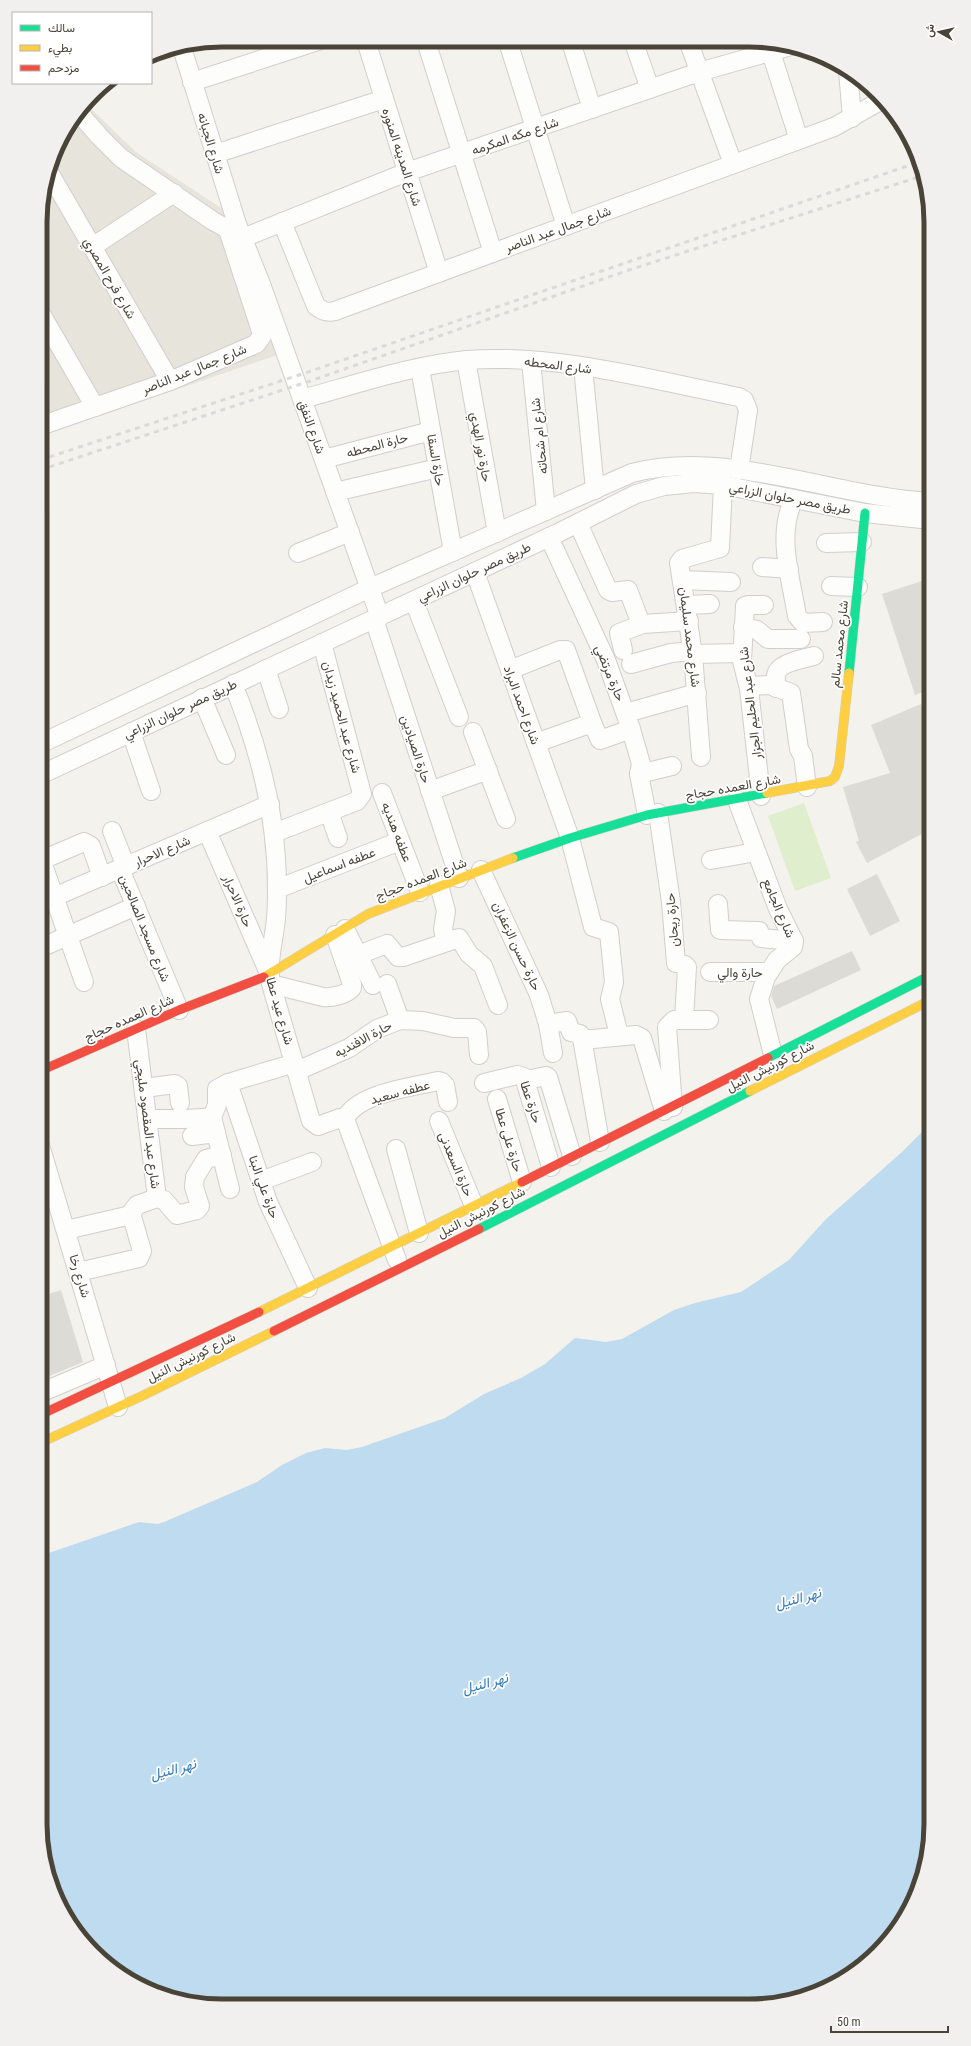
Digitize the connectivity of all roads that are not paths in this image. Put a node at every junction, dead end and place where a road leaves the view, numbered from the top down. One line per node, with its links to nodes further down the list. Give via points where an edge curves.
1 (300, 47): 13 (street)
2 (368, 47): 15 (street, شارع المدينه المنوره)
3 (428, 47): 23 (street)
4 (510, 47): 20 (street)
5 (573, 47): 17 (street)
6 (636, 47): 14 (street)
7 (690, 47): 11 (street)
8 (768, 48): 11 (street, شارع مكه المكرمه)
9 (769, 48): 21 (street)
10 (183, 51): 13 (street, شارع الجبانه)
11 (699, 72): 14 (street, شارع مكه المكرمه); 24 (street)
12 (849, 79): 19 (street)
13 (192, 82): 22 (street, شارع الجبانه)
14 (650, 89): 17 (street, شارع مكه المكرمه)
15 (384, 99): 22 (street); 25 (street, شارع المدينه المنوره)
16 (877, 103): 19 (street, شارع جمال عبد الناصر)
17 (592, 109): 20 (street, شارع مكه المكرمه)
18 (82, 117): 27 (street, via 121,158)
19 (852, 118): 21 (street, شارع جمال عبد الناصر)
20 (535, 129): 23 (street, شارع مكه المكرمه); 29 (street)
21 (799, 140): 24 (street, شارع جمال عبد الناصر)
22 (215, 154): 30 (street, شارع الجبانه)
23 (461, 154): 25 (street, شارع مكه المكرمه); 32 (street)
24 (733, 164): 29 (street, شارع جمال عبد الناصر)
25 (408, 172): 28 (street, شارع مكه المكرمه); 33 (street, شارع المدينه المنوره)
26 (53, 179): 31 (street, شارع فرح المصري)
27 (174, 193): 30 (street); 31 (street)
28 (282, 222): 30 (street, شارع مكه المكرمه); 33 (street, شارع جمال عبد الناصر, via 313,300 322,311 335,311)
29 (566, 226): 32 (street, شارع جمال عبد الناصر)
30 (235, 234): 39 (street, شارع جمال عبد الناصر, via 262,336 256,344); 40 (street, شارع النفق)
31 (92, 247): 39 (street, شارع فرح المصري)
32 (493, 253): 33 (street, شارع جمال عبد الناصر)
33 (439, 273)
34 (47, 324): 41 (street)
35 (466, 360): 36 (street, شارع المحطه); 38 (street, شارع المحطه); 57 (street, حارة نور الهدي)
36 (531, 361): 37 (street, شارع المحطه); 52 (street, شارع ام شحاته)
37 (583, 367): 46 (street, شارع المحطه, via 744,400 748,410); 48 (street)
38 (420, 368): 40 (street, شارع المحطه); 43 (street, حارة السقا)
39 (170, 381): 41 (street, شارع جمال عبد الناصر)
40 (302, 399): 44 (street, شارع النفق)
41 (95, 407): 42 (street, شارع جمال عبد الناصر)
42 (47, 424)
43 (431, 431): 44 (street, حارة المحطه); 45 (street, حارة السقا)
44 (324, 459): 49 (street, شارع النفق)
45 (438, 468): 49 (street); 61 (street, حارة السقا)
46 (739, 470): 48 (street, طريق مصر حلوان الزراعي, via 679,466 654,468 632,473); 51 (street, طريق مصر حلوان الزراعي, via 857,494)
47 (723, 485): 50 (street, طريق مصر حلوان الزراعي); 55 (street, طريق مصر حلوان الزراعي, via 694,483 664,486 636,494); 66 (street, شارع محمد سليمان, via 720,548 681,560 679,565)
48 (595, 490): 52 (street, طريق مصر حلوان الزراعي)
49 (335, 492): 56 (street, شارع النفق)
50 (794, 499): 53 (street, طريق مصر حلوان الزراعي); 64 (street, via 788,511 786,527)
51 (924, 501)
52 (546, 511): 57 (street, طريق مصر حلوان الزراعي)
53 (865, 513): 54 (street, طريق مصر حلوان الزراعي); 59 (main road, شارع محمد سالم)
54 (924, 519)
55 (578, 523): 58 (street, طريق مصر حلوان الزراعي); 77 (street, via 608,590 628,590)
56 (350, 532): 62 (street); 70 (street, شارع النفق)
57 (497, 533): 61 (street, طريق مصر حلوان الزراعي)
58 (549, 537): 65 (street, طريق مصر حلوان الزراعي); 93 (street, حارة مرتضي, via 606,660)
59 (862, 542): 60 (street); 69 (main road, شارع محمد سالم)
60 (826, 543)
61 (453, 552): 70 (street, طريق مصر حلوان الزراعي)
62 (298, 553)
63 (762, 567): 64 (street)
64 (789, 569): 76 (street, via 799,621 806,624)
65 (475, 572): 71 (street, طريق مصر حلوان الزراعي); 85 (street, شارع احمد البراد, via 487,628)
66 (682, 580): 67 (street); 74 (street, شارع محمد سليمان)
67 (732, 582)
68 (831, 586): 69 (street)
69 (858, 587): 105 (main road, شارع محمد سالم, via 839,766)
70 (370, 588): 75 (street, شارع النفق); 97 (street, طريق مصر حلوان الزراعي)
71 (414, 601): 75 (street, طريق مصر حلوان الزراعي); 92 (street)
72 (710, 604): 74 (street)
73 (764, 605): 78 (street, شارع عبد الحليم الجزار, via 745,606)
74 (687, 613): 77 (street); 81 (street, شارع محمد سليمان)
75 (377, 618): 80 (street, طريق مصر حلوان الزراعي); 108 (street, حارة الصيادين)
76 (824, 622)
77 (641, 624): 81 (street, via 618,633 627,657)
78 (743, 627): 79 (street, via 757,630 768,639); 82 (street, شارع عبد الحليم الجزار)
79 (801, 638)
80 (322, 643): 84 (street, طريق مصر حلوان الزراعي); 113 (street, شارع عبد الحميد زيدان, via 362,790 357,801)
81 (693, 652): 82 (street); 89 (street, شارع محمد سليمان)
82 (742, 653): 87 (street, شارع عبد الحليم الجزار)
83 (814, 656): 88 (street, via 796,660 780,668 776,674)
84 (266, 669): 86 (street, طريق مصر حلوان الزراعي); 91 (street)
85 (510, 670): 94 (street, via 560,650 566,650); 98 (street, شارع احمد البراد)
86 (233, 684): 90 (street, طريق مصر حلوان الزراعي); 112 (street, شارع عيد عطا, via 257,749)
87 (749, 686): 88 (street, via 767,684); 110 (street, شارع عبد الحليم الجزار)
88 (776, 688): 106 (street, via 792,695)
89 (697, 693): 93 (street); 100 (street, شارع محمد سليمان)
90 (202, 698): 95 (street, طريق مصر حلوان الزراعي); 99 (street)
91 (279, 708)
92 (458, 717)
93 (629, 721): 94 (street, via 600,740); 104 (street, حارة مرتضي, via 641,764)
94 (593, 725): 98 (street)
95 (131, 732): 103 (street, طريق مصر حلوان الزراعي); 107 (street)
96 (473, 732): 102 (street)
97 (47, 741)
98 (536, 743): 120 (street, شارع احمد البراد)
99 (226, 755)
100 (701, 757)
101 (672, 766): 104 (street)
102 (488, 770): 108 (street); 115 (street)
103 (47, 772)
104 (639, 774): 114 (street, حارة مرتضي)
105 (835, 777): 106 (main road, شارع العمده حجاج, via 824,784)
106 (807, 787): 110 (main road, شارع العمده حجاج)
107 (151, 791)
108 (430, 791): 129 (street, حارة الصيادين)
109 (382, 793): 121 (street, عطفه هنديه)
110 (761, 796): 111 (main road, شارع العمده حجاج)
111 (737, 800): 114 (main road, شارع العمده حجاج); 122 (street, شارع الجامع)
112 (270, 804): 117 (street, شارع الاحرار); 118 (street, شارع عيد عطا)
113 (329, 812): 118 (street); 119 (street)
114 (653, 814): 120 (main road, شارع العمده حجاج); 151 (street, حارة ريحان, via 671,902 676,961 687,967)
115 (506, 819)
116 (112, 831): 125 (street, شارع مسجد الصالحين)
117 (207, 831): 125 (street, شارع الاحرار); 144 (street, حارة الاحرار)
118 (274, 833): 131 (street, شارع عيد عطا)
119 (338, 838)
120 (570, 838): 126 (main road, شارع العمده حجاج); 155 (street, شارع احمد البراد, via 593,928 597,930 606,923 609,932 614,982 610,999)
121 (400, 841): 131 (street, عطفه اسماعيل); 132 (street, عطفه هنديه)
122 (756, 852): 124 (street); 138 (street, شارع الجامع, via 778,909)
123 (47, 856): 128 (street, via 84,842 91,846)
124 (711, 860)
125 (123, 868): 128 (street, شارع الاحرار); 135 (street, شارع مسجد الصالحين)
126 (482, 870): 129 (main road, شارع العمده حجاج); 153 (street, حارة حسن الزعفران, via 539,995)
127 (47, 876): 133 (street)
128 (102, 876): 133 (street, شارع الاحرار)
129 (459, 878): 130 (main road, شارع العمده حجاج)
130 (439, 885): 132 (main road, شارع العمده حجاج); 139 (street, via 445,906 443,929)
131 (277, 889): 144 (street, شارع عيد عطا)
132 (420, 892): 136 (main road, شارع العمده حجاج, via 368,914)
133 (54, 897): 137 (street)
134 (718, 904): 138 (street, via 720,930 758,930 762,938)
135 (136, 906): 137 (street); 149 (street, شارع مسجد الصالحين)
136 (340, 932): 141 (street); 144 (main road, شارع العمده حجاج); 144 (street, via 352,984 349,992 323,997)
137 (68, 936): 140 (street); 146 (street)
138 (794, 940): 143 (street, شارع الجامع, via 793,947 777,960)
139 (446, 942): 141 (street, via 403,957 398,957 387,944); 148 (street, via 461,939 469,954 483,966)
140 (47, 945)
141 (358, 955): 150 (street, via 380,984)
142 (710, 972): 143 (street, حارة والي)
143 (769, 972): 159 (street, شارع الجامع, via 759,999)
144 (270, 977): 149 (main road, شارع العمده حجاج); 160 (street, شارع عيد عطا)
145 (924, 979): 159 (main road, شارع كورنيش النيل)
146 (84, 982)
147 (924, 1003): 191 (main road, شارع كورنيش النيل)
148 (498, 1005)
149 (179, 1010): 154 (main road, شارع العمده حجاج)
150 (400, 1020): 158 (street, حارة الافنديه, via 423,1021 454,1028 474,1028 477,1032); 160 (street, حارة الافنديه, via 347,1041)
151 (684, 1020): 152 (street); 169 (street, via 674,1020 667,1027)
152 (709, 1020)
153 (548, 1024): 156 (street, via 568,1021 571,1032 581,1035); 157 (street, حارة حسن الزعفران)
154 (136, 1029): 161 (main road, شارع العمده حجاج); 165 (street, شارع عبد المقصود مليجي)
155 (619, 1036): 156 (street); 169 (street, via 636,1034 644,1040)
156 (582, 1040): 175 (street)
157 (553, 1053)
158 (479, 1055)
159 (773, 1055): 169 (main road, شارع كورنيش النيل)
160 (296, 1067): 164 (street, حارة الافنديه); 170 (street, شارع عيد عطا, via 313,1124 318,1126 340,1118)
161 (47, 1068)
162 (526, 1080): 163 (street, حارة عطا, via 517,1075); 178 (street, via 548,1077); 180 (street, حارة عطا)
163 (484, 1083)
164 (222, 1086): 173 (street); 182 (street, حارة علي البنا)
165 (144, 1088): 168 (street, via 176,1084); 171 (street, شارع عبد المقصود مليجي)
166 (497, 1099): 183 (street, حارة على عطا)
167 (448, 1102): 170 (street, عطفه سعيد, via 444,1084 438,1081 383,1094 358,1104 348,1113)
168 (180, 1103)
169 (669, 1109): 175 (main road, شارع كورنيش النيل)
170 (346, 1119): 190 (street)
171 (147, 1120): 173 (street, via 182,1118); 185 (street, شارع عبد المقصود مليجي)
172 (439, 1121): 186 (street, حارة السعدنى)
173 (214, 1125): 174 (street); 177 (street)
174 (192, 1136)
175 (600, 1142): 178 (main road, شارع كورنيش النيل)
176 (396, 1149): 189 (street)
177 (222, 1155): 184 (street); 185 (street, via 206,1159 195,1177 199,1208 181,1221 162,1199)
178 (572, 1156): 180 (main road, شارع كورنيش النيل)
179 (312, 1162): 182 (street)
180 (551, 1167): 183 (main road, شارع كورنيش النيل)
181 (47, 1168): 188 (street, شارع رخا)
182 (261, 1181): 193 (street, حارة علي البنا, via 284,1239)
183 (522, 1182): 186 (main road, شارع كورنيش النيل)
184 (230, 1189)
185 (157, 1198): 187 (street, شارع عبد المقصود مليجي, via 138,1205 132,1210)
186 (474, 1206): 189 (main road, شارع كورنيش النيل)
187 (131, 1215): 188 (street); 192 (street, via 142,1251 141,1256)
188 (66, 1230): 192 (street, شارع رخا)
189 (418, 1233): 190 (main road, شارع كورنيش النيل)
190 (391, 1247): 191 (street); 193 (main road, شارع كورنيش النيل)
191 (400, 1268): 197 (main road, شارع كورنيش النيل)
192 (78, 1272): 194 (street, شارع رخا)
193 (308, 1288): 195 (main road, شارع كورنيش النيل)
194 (106, 1365): 195 (street, شارع رخا); 196 (street)
195 (112, 1382): 197 (street, شارع رخا); 198 (main road, شارع كورنيش النيل)
196 (47, 1390)
197 (118, 1408): 199 (main road, شارع كورنيش النيل)
198 (47, 1412)
199 (47, 1440)

